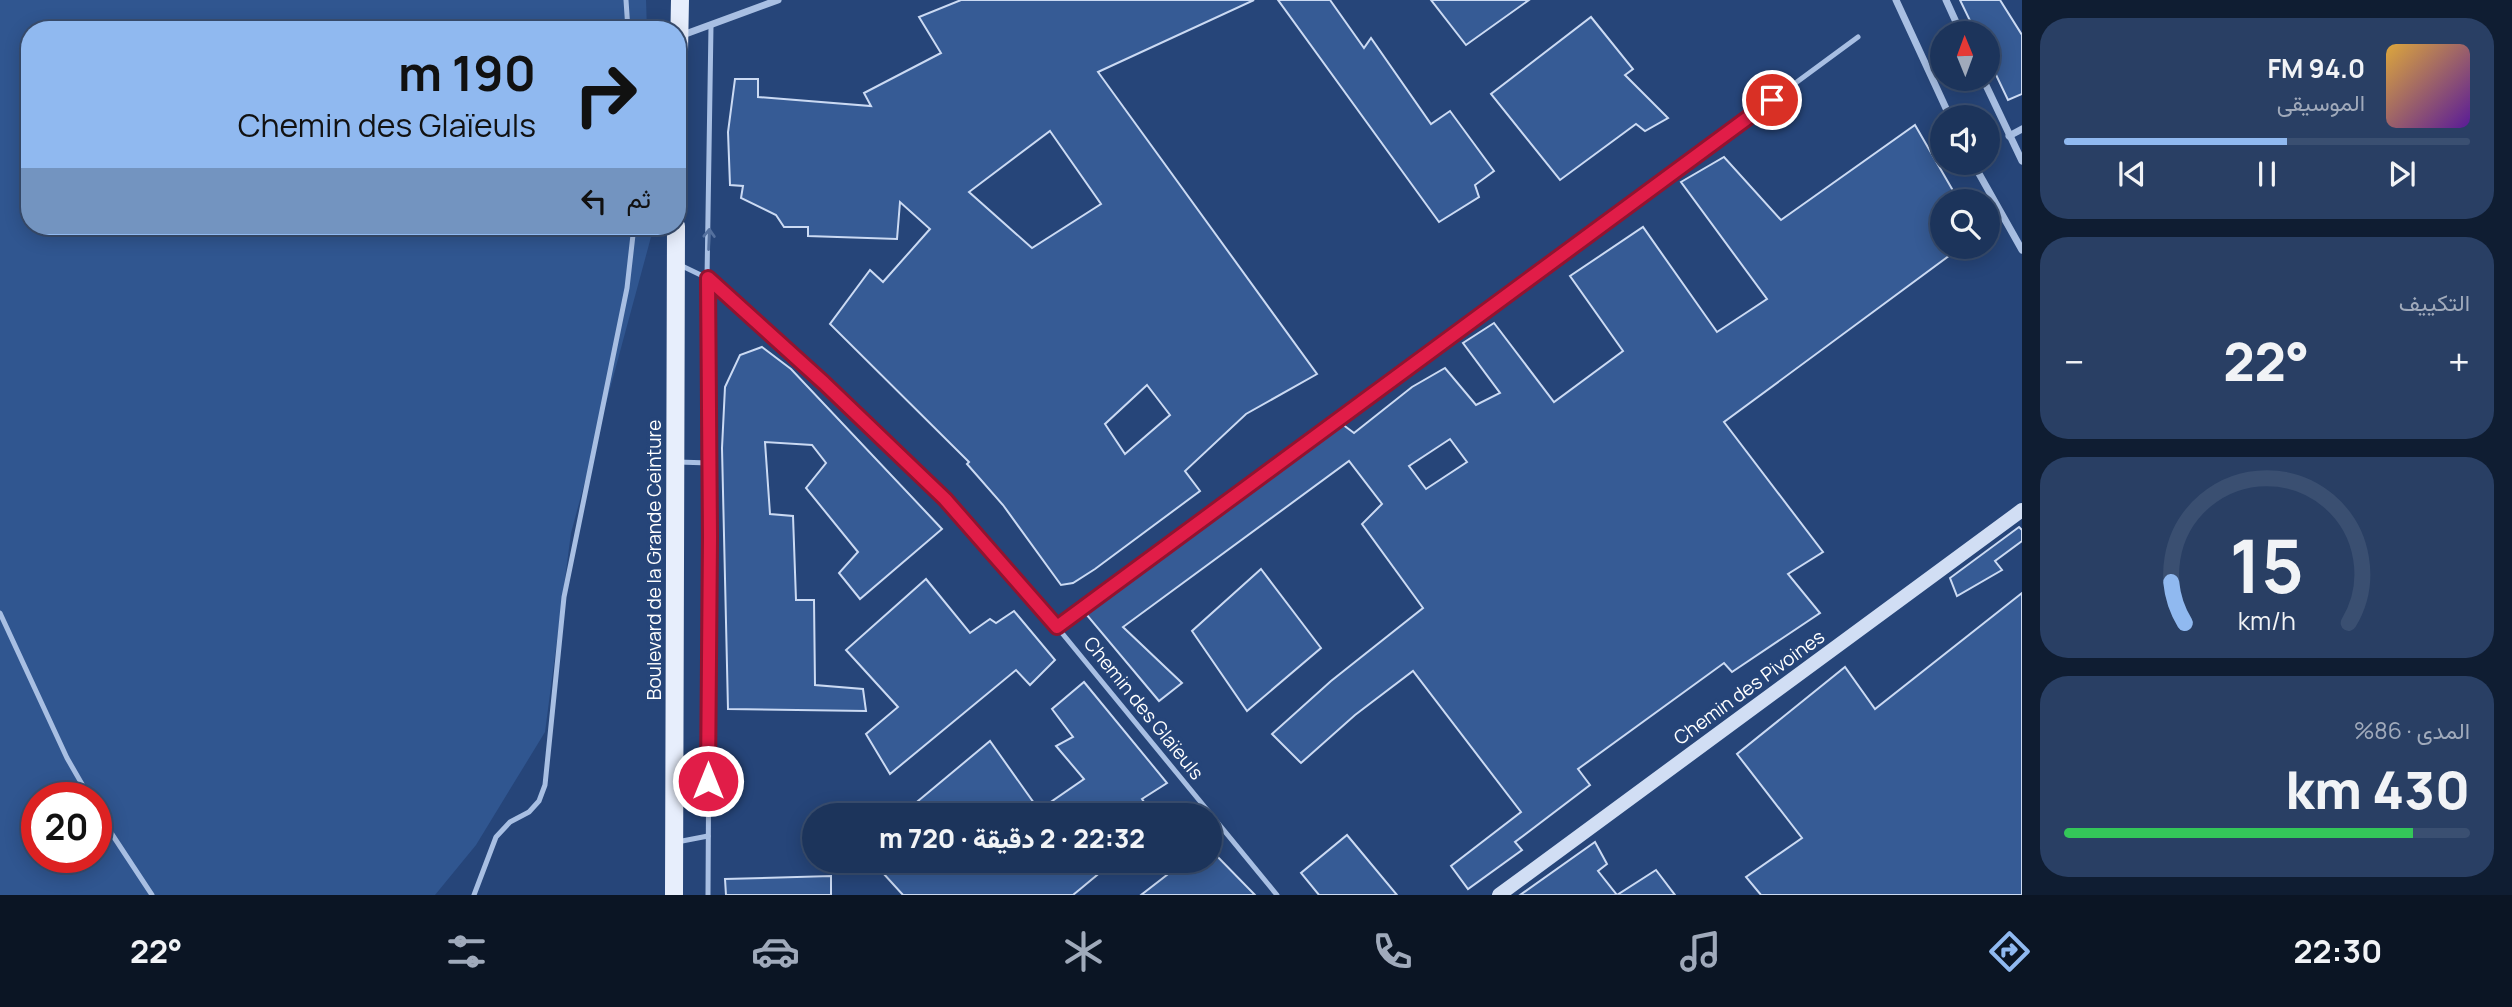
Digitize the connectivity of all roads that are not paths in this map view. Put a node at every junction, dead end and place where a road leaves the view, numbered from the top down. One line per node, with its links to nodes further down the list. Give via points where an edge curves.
1 (626, 0): 6 (lane)
2 (680, 0): 7 (main road)
3 (778, 0): 9 (street)
4 (1896, 0): 13 (street)
5 (1946, 0): 8 (street)
6 (627, 21)
7 (680, 21)
8 (1956, 21)
9 (711, 26): 10 (street); 22 (lane, one-way to 9)
10 (686, 34)
11 (1858, 37): 27 (lane)
12 (1988, 91): 15 (street)
13 (1944, 105)
14 (2022, 129): 15 (street)
15 (2009, 136): 16 (street)
16 (2022, 161)
17 (1980, 175): 20 (street)
18 (633, 235): 33 (lane, via 627,288 564,597 545,785 529,812 510,822 496,837)
19 (676, 235): 21 (main road, Boulevard de la Grande Ceinture)
20 (2022, 250)
21 (675, 264): 22 (lane, Chemin des Glaïeuls); 23 (main road, Boulevard de la Grande Ceinture)
22 (708, 278): 24 (lane); 27 (lane, Chemin des Glaïeuls, via 945,499)
23 (675, 462): 24 (lane); 31 (main road, Boulevard de la Grande Ceinture)
24 (709, 463): 30 (lane)
25 (2022, 510): 37 (street, Chemin des Pivoines)
26 (0, 613): 28 (lane)
27 (1057, 627): 36 (lane, Chemin des Glaïeuls)
28 (81, 782)
29 (112, 834): 32 (lane)
30 (708, 836): 31 (lane); 35 (lane)
31 (674, 842): 34 (main road, Boulevard de la Grande Ceinture)
32 (152, 895)
33 (474, 895)
34 (674, 895)
35 (708, 895)
36 (1277, 895)
37 (1499, 895)

